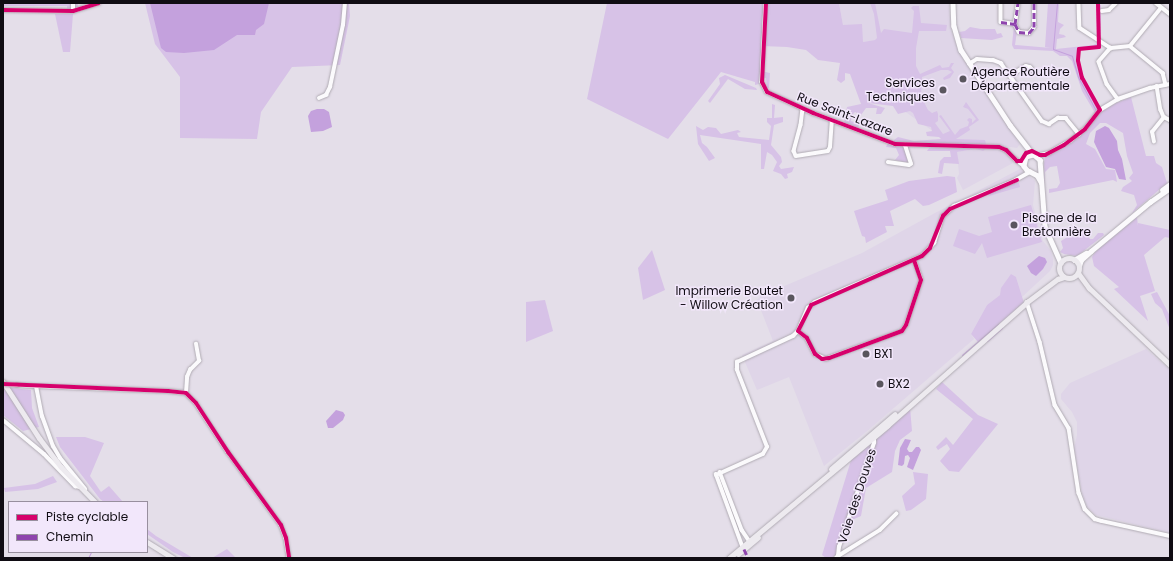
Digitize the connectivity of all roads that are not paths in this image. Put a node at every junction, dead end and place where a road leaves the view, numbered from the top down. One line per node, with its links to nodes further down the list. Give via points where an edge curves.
1 (73, 3): 14 (street)
2 (99, 3): 14 (street)
3 (345, 3): 25 (street, via 330,87 326,95)
4 (766, 3): 27 (street, Rue Saint-Lazare, via 762,86 772,95)
5 (953, 3): 20 (main road, via 956,36)
6 (1002, 3): 17 (street, via 1001,22)
7 (1018, 3): 17 (street)
8 (1034, 3): 17 (street, via 1034,27 1031,31 1022,33)
9 (1116, 3): 15 (street, via 1109,10)
10 (1156, 3): 12 (street)
11 (1079, 4): 19 (street, via 1080,28)
12 (1160, 8): 16 (street); 18 (street)
13 (3, 10): 14 (street)
14 (73, 11)
15 (1102, 11)
16 (1169, 13)
17 (1015, 24)
18 (1130, 46): 19 (street); 23 (street, via 1163,73)
19 (1111, 48): 26 (street, via 1099,62 1107,84)
20 (969, 64): 22 (street, via 976,59 1001,62); 33 (main road)
21 (1034, 71): 22 (street, via 1026,66)
22 (1011, 75): 31 (street, via 1042,121 1049,124 1058,118 1066,118)
23 (1168, 84): 24 (street)
24 (1157, 86): 26 (street); 28 (street)
25 (319, 98)
26 (1118, 100): 31 (street, via 1100,110)
27 (803, 109): 30 (street, Rue Saint-Lazare); 30 (street, via 794,150 796,156 828,151)
28 (1164, 117): 29 (street); 32 (street, via 1152,132)
29 (1170, 120)
30 (832, 121): 34 (street, Rue Saint-Lazare, via 895,144)
31 (1079, 134): 35 (street)
32 (1154, 142)
33 (1023, 143): 36 (main road); 39 (main road, via 1026,151)
34 (905, 145): 38 (street, via 911,164); 39 (street, Rue Saint-Lazare, via 999,147 1017,161)
35 (1045, 155): 36 (street); 37 (street)
36 (1035, 156): 37 (main road); 39 (main road)
37 (1040, 160): 40 (main road)
38 (888, 162)
39 (1025, 162): 41 (main road); 42 (street)
40 (1039, 167): 41 (main road); 43 (main road)
41 (1031, 172): 42 (street); 43 (main road, via 1037,175)
42 (1020, 178): 48 (street, via 950,209 943,216 934,243 927,252)
43 (1041, 182): 50 (main road, via 1045,226)
44 (1170, 184): 46 (main road)
45 (1170, 188): 46 (main road)
46 (1150, 202): 47 (main road)
47 (1091, 251): 49 (main road); 51 (main road)
48 (914, 260): 59 (street, via 814,302 808,308); 59 (street, via 921,280 902,331 826,359 815,354 807,338)
49 (1074, 260): 50 (main road); 51 (main road)
50 (1063, 261): 52 (main road)
51 (1079, 266): 53 (main road)
52 (1060, 272): 54 (main road); 56 (main road)
53 (1078, 273): 55 (main road); 57 (main road)
54 (1064, 277): 55 (main road); 56 (main road)
55 (1073, 277): 57 (main road)
56 (1048, 286): 58 (main road)
57 (1089, 288): 61 (main road)
58 (1028, 303): 66 (main road); 72 (street, via 1055,406 1068,424 1084,509 1095,519)
59 (798, 331): 67 (street, via 790,338 737,362 737,370 767,447 762,454)
60 (196, 344): 64 (street, via 199,361 188,373)
61 (1170, 365)
62 (3, 383): 63 (street, bridge); 68 (main road, via 39,438)
63 (36, 386): 64 (street); 69 (street, via 47,433 60,458 85,488)
64 (186, 393): 78 (street, via 196,403 281,525)
65 (3, 420): 68 (street, via 44,454 75,486)
66 (873, 435): 73 (main road); 76 (street, Voie des Douves, via 874,443)
67 (720, 472): 73 (street); 75 (street, via 716,479)
68 (80, 487): 69 (main road)
69 (86, 493): 70 (main road)
70 (94, 501)
71 (896, 514): 76 (street, via 880,530)
72 (1170, 536)
73 (749, 542): 75 (main road); 80 (main road)
74 (148, 543): 77 (main road)
75 (742, 546): 79 (main road)
76 (837, 557)
77 (173, 558)
78 (289, 558)
79 (729, 558)
80 (733, 558)

